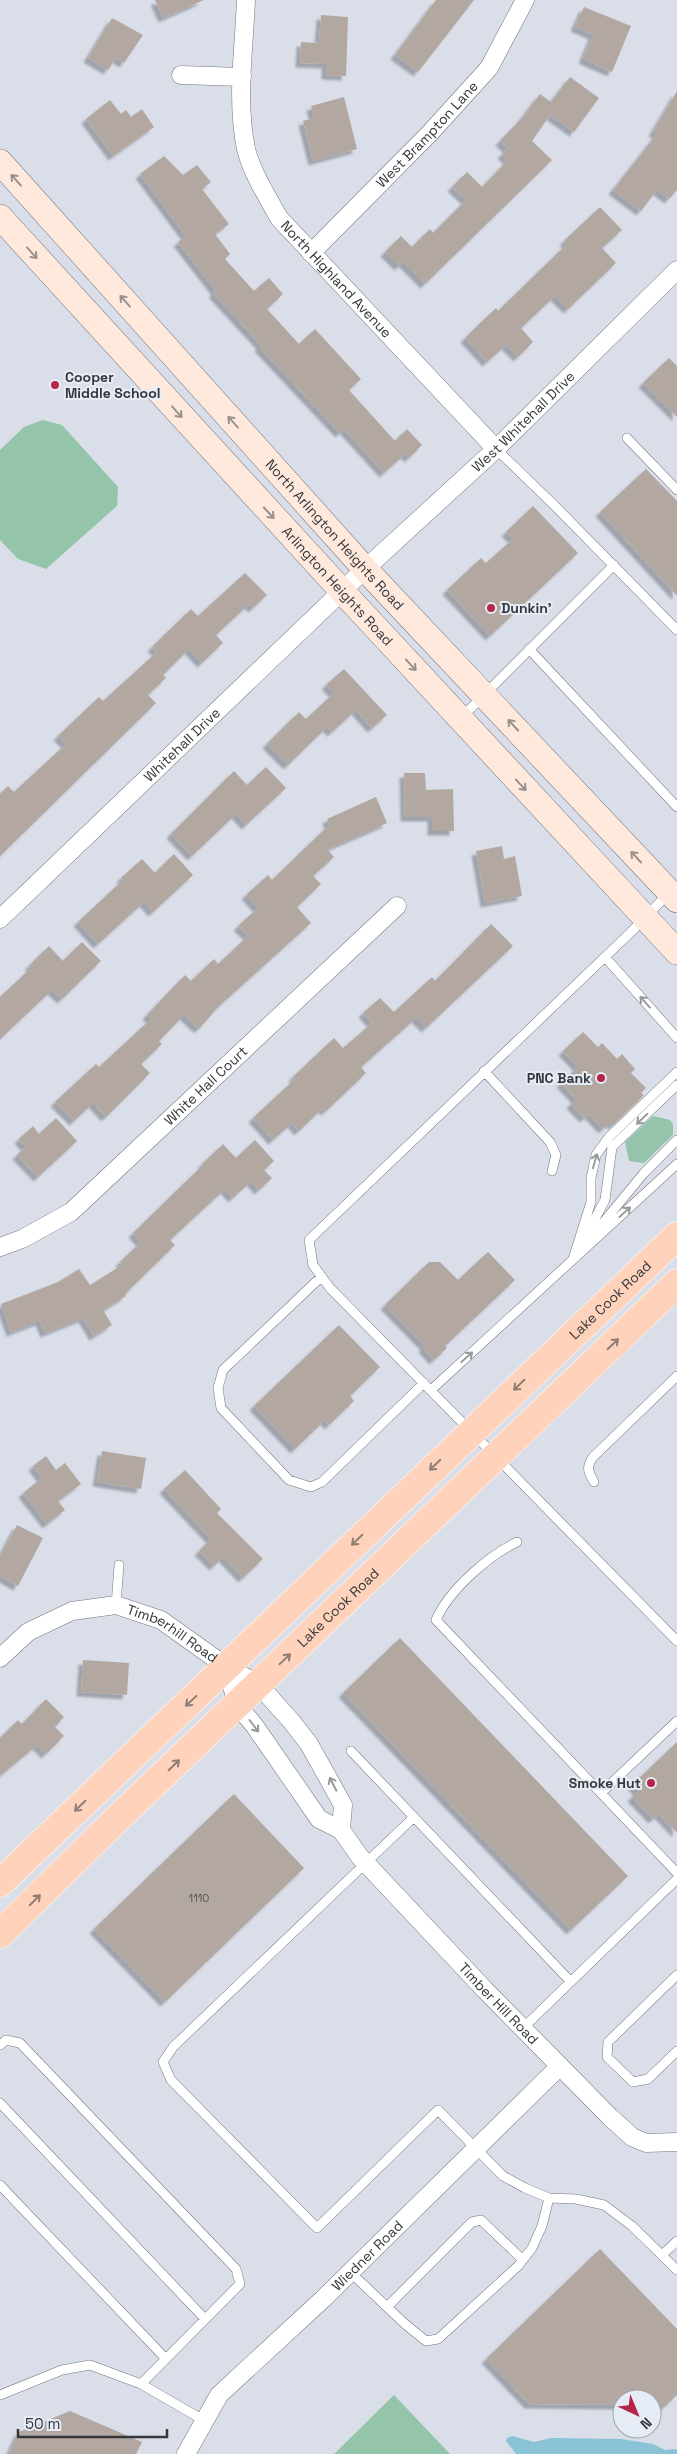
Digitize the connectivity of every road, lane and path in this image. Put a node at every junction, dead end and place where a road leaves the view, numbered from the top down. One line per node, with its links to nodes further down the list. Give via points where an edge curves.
1 (246, 0): 4 (street, North Highland Avenue)
2 (525, 0): 7 (street, West Brampton Lane, via 489,68 429,134)
3 (181, 75): 4 (street)
4 (242, 77): 7 (street, North Highland Avenue, via 240,101 247,150 253,167 279,218)
5 (0, 162): 13 (main road, North Arlington Heights Road, one-way to 5)
6 (0, 217): 14 (main road, Arlington Heights Road, one-way to 14)
7 (311, 253): 10 (street, North Highland Avenue)
8 (676, 273): 10 (street, West Whitehall Drive)
9 (627, 438): 11 (lane)
10 (496, 449): 12 (lane); 13 (street, West Whitehall Drive)
11 (677, 490)
12 (614, 566): 15 (lane); 16 (lane)
13 (366, 569): 14 (street, Whitehall Drive); 17 (main road, North Arlington Heights Road)
14 (342, 591): 18 (main road, Arlington Heights Road, one-way to 18); 23 (street, Whitehall Drive)
15 (677, 630)
16 (529, 649): 17 (lane); 19 (lane)
17 (484, 694): 18 (lane); 20 (main road, North Arlington Heights Road, one-way to 17)
18 (460, 718): 22 (main road, Arlington Heights Road, one-way to 22)
19 (677, 807)
20 (675, 893): 22 (lane)
21 (397, 906): 34 (street, White Hall Court, via 70,1212 22,1239)
22 (645, 918): 24 (main road, Arlington Heights Road); 25 (lane)
23 (0, 919)
24 (677, 952)
25 (605, 957): 26 (lane, one-way to 25); 27 (lane)
26 (677, 1038)
27 (484, 1071): 32 (lane, via 550,1142 556,1155); 36 (lane, via 309,1240 313,1265)
28 (677, 1072): 35 (lane, one-way to 28, via 590,1202 596,1155 609,1137)
29 (677, 1085): 35 (lane, one-way to 35, via 612,1147 604,1200)
30 (677, 1140): 35 (lane, via 644,1173)
31 (677, 1164): 35 (lane, one-way to 31)
32 (552, 1171)
33 (677, 1236): 40 (main road, Lake Cook Road, one-way to 40)
34 (0, 1247)
35 (573, 1259): 39 (lane, one-way to 35)
36 (321, 1277): 39 (lane); 39 (lane, via 223,1370 218,1388 221,1408 289,1480 311,1487 322,1482)
37 (677, 1283): 41 (main road, Lake Cook Road, one-way to 37)
38 (677, 1376): 42 (lane, via 593,1457 588,1468)
39 (427, 1386): 40 (lane)
40 (470, 1431): 41 (lane); 48 (main road, Lake Cook Road, one-way to 48)
41 (496, 1458): 46 (lane); 49 (main road, Lake Cook Road, one-way to 41)
42 (594, 1482)
43 (517, 1542): 53 (lane, via 498,1551 476,1572 443,1604 436,1620)
44 (119, 1565): 45 (lane, Timberhill Road)
45 (116, 1605): 47 (street, Timberhill Road, via 72,1611 28,1632); 48 (street, Timberhill Road, via 161,1620)
46 (677, 1641)
47 (0, 1658)
48 (227, 1667): 49 (street); 50 (street, Timber Hill Road); 58 (main road, Lake Cook Road, one-way to 58)
49 (258, 1684): 50 (main road, Lake Cook Road); 55 (street, one-way to 49, via 343,1805 328,1775 310,1744)
50 (237, 1705): 55 (street, Timber Hill Road, one-way to 55, via 319,1819); 60 (main road, Lake Cook Road, one-way to 50)
51 (677, 1721): 53 (lane)
52 (351, 1751): 54 (lane)
53 (601, 1793): 57 (lane)
54 (414, 1817): 56 (lane); 62 (lane)
55 (341, 1830): 56 (street, Timber Hill Road)
56 (365, 1863): 63 (street, Timber Hill Road); 69 (lane, via 173,2047 163,2062 171,2080 317,2228 438,2110)
57 (677, 1873)
58 (0, 1883)
59 (676, 1883): 62 (lane)
60 (0, 1934)
61 (677, 1976): 65 (lane, via 608,2042 608,2057 633,2082 648,2079)
62 (571, 1982): 63 (lane)
63 (522, 2028): 66 (street, Timber Hill Road)
64 (0, 2045): 78 (lane, via 6,2040 20,2043 236,2269 240,2284)
65 (677, 2051)
66 (560, 2066): 68 (street, Timber Hill Road, via 632,2136 646,2143); 69 (street, Wiedner Road)
67 (0, 2103): 78 (lane)
68 (677, 2142)
69 (475, 2149): 71 (lane, via 503,2176); 76 (street, Wiedner Road)
70 (0, 2185): 79 (lane)
71 (550, 2198): 73 (lane, via 604,2205); 74 (lane, via 539,2234)
72 (677, 2241): 73 (lane)
73 (663, 2254): 75 (lane)
74 (522, 2260): 77 (lane, via 438,2339 426,2341); 77 (lane, via 490,2226 482,2220 472,2222)
75 (677, 2270)
76 (349, 2271): 77 (lane); 82 (street, Wiedner Road, via 219,2395)
77 (387, 2307)
78 (206, 2319): 79 (lane)
79 (166, 2359): 80 (lane)
80 (141, 2384): 81 (lane, via 90,2365 62,2370); 82 (lane)
81 (0, 2395)
82 (205, 2421): 83 (street, Wiedner Road)
83 (186, 2454)

